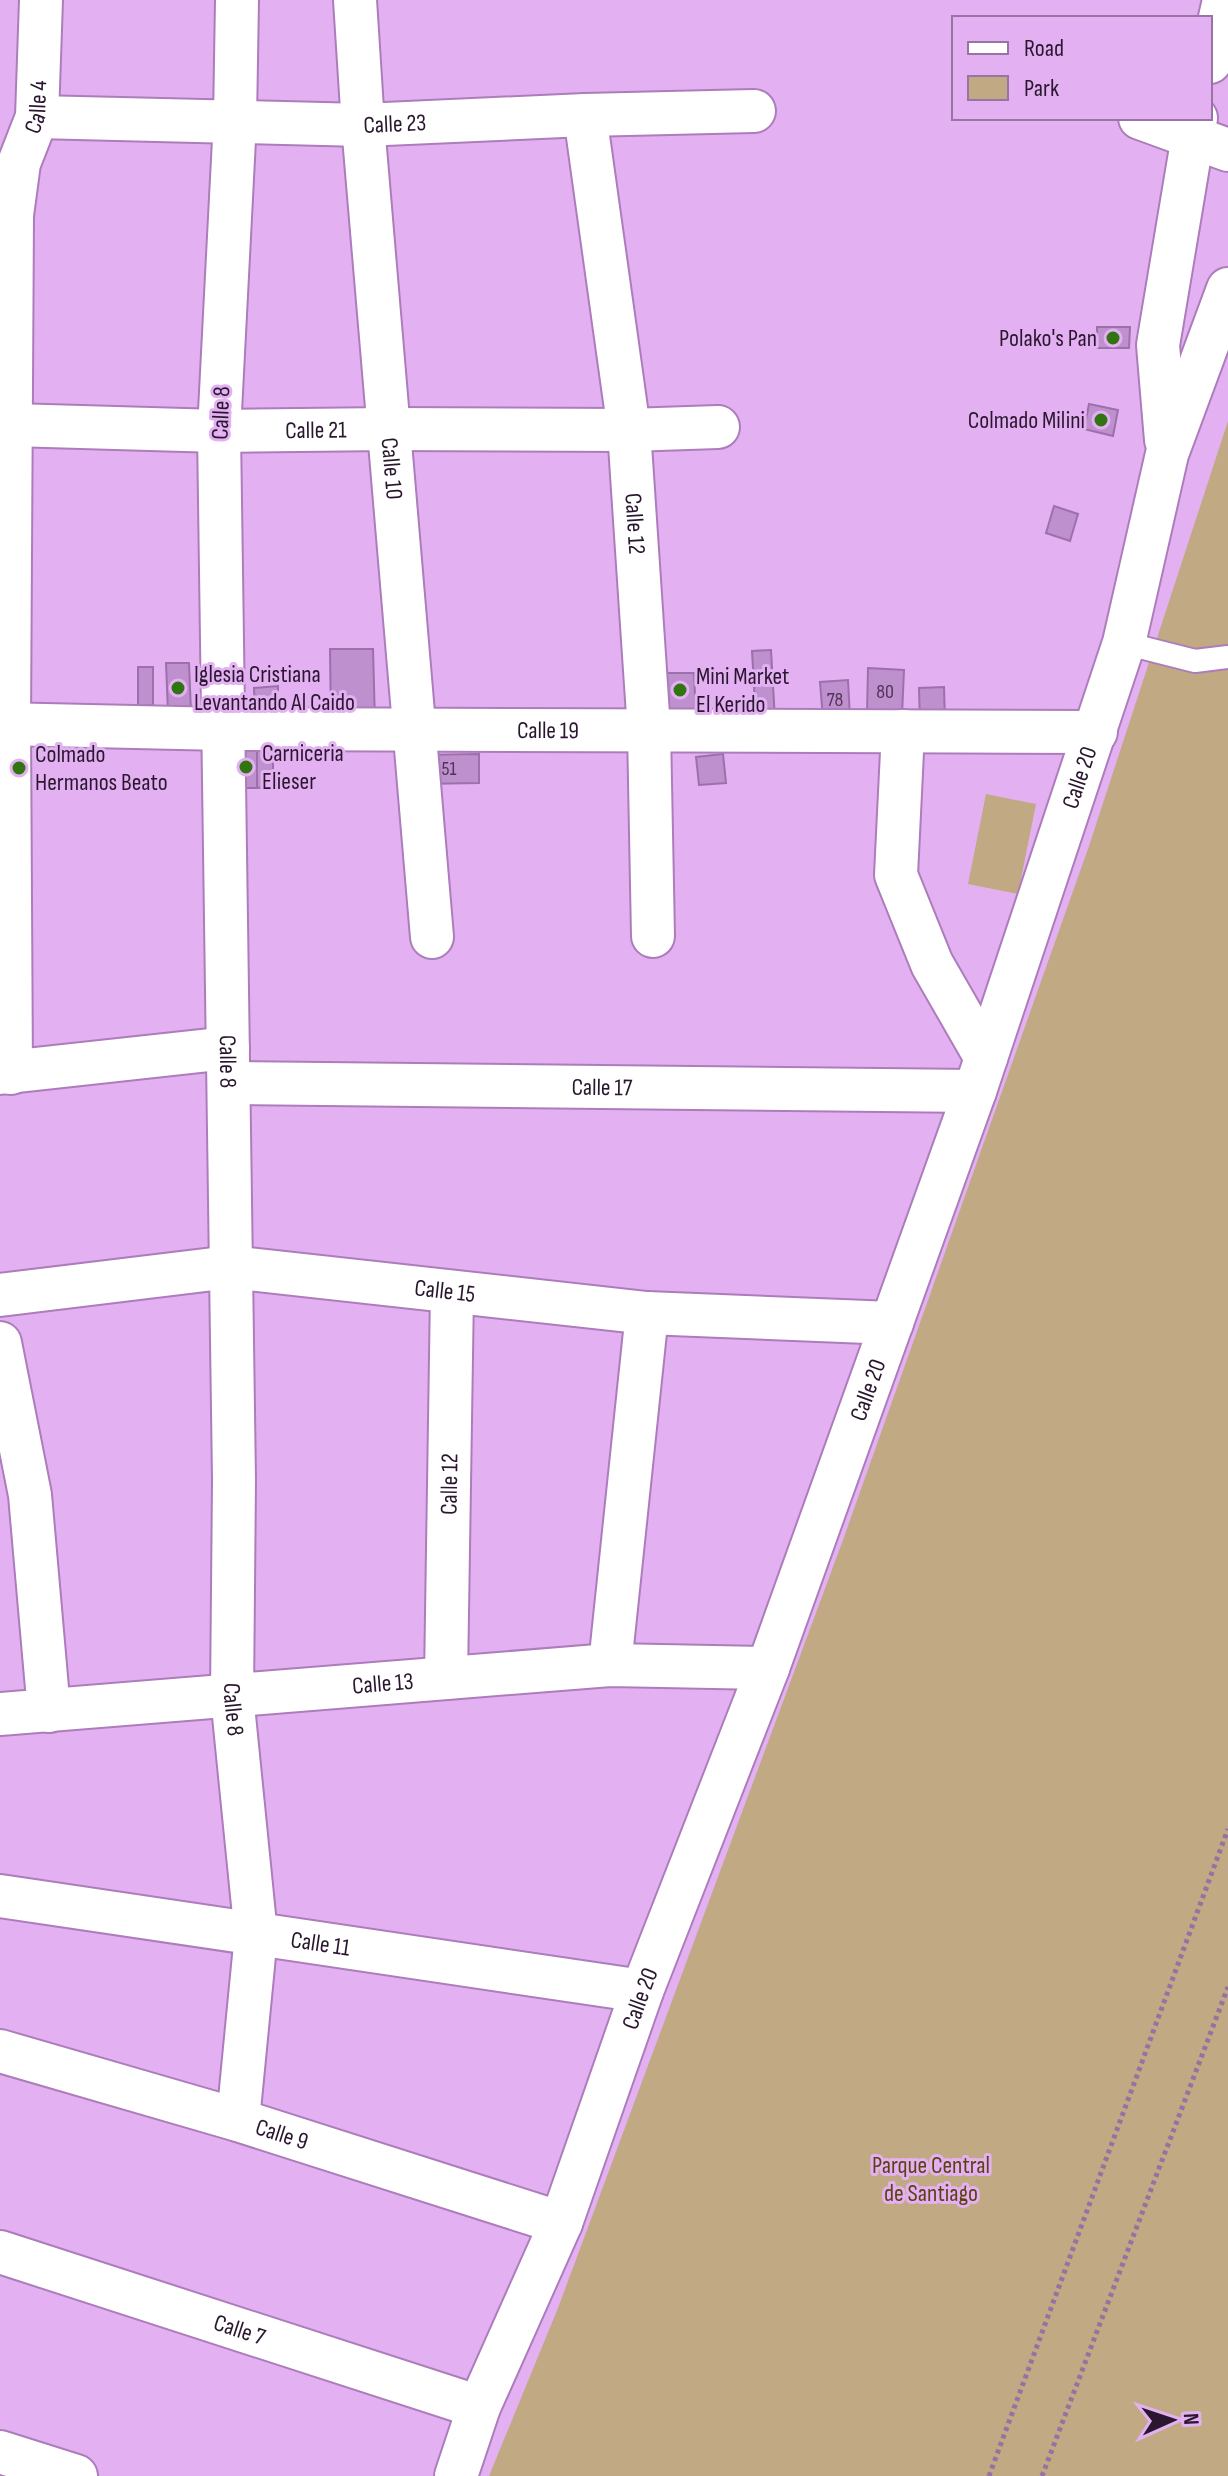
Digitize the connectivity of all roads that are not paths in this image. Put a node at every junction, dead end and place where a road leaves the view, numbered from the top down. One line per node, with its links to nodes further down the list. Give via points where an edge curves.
1 (41, 0): 8 (street, Calle 4)
2 (237, 0): 9 (street, Calle 8)
3 (355, 0): 11 (street, Calle 10)
4 (1224, 0): 5 (street)
5 (1212, 53)
6 (754, 111): 7 (street, Calle 23)
7 (585, 115): 11 (street, Calle 23); 17 (street, Calle 12)
8 (37, 117): 9 (street, Calle 23); 14 (street, Calle 4, via 19,163 12,215)
9 (235, 120): 11 (street, Calle 23); 18 (street, Calle 8)
10 (1148, 120): 12 (street)
11 (363, 125): 16 (street, Calle 10)
12 (1205, 135): 19 (street, via 1158,345)
13 (1228, 289): 19 (street, Calle 20)
14 (12, 425): 18 (street, Calle 21); 22 (street, Calle 4)
15 (718, 427): 17 (street, Calle 21)
16 (388, 429): 17 (street, Calle 21); 18 (street, Calle 21); 23 (street, Calle 10)
17 (629, 430): 25 (street, Calle 12)
18 (219, 431): 24 (street, Calle 8)
19 (1167, 454): 20 (street, Calle 20)
20 (1124, 643): 21 (lane, via 1195,661); 27 (street, Calle 20)
21 (1228, 657)
22 (4, 725): 24 (street, Calle 19); 31 (street, Calle 4)
23 (413, 728): 24 (street, Calle 19); 25 (street, Calle 19); 29 (street, Calle 10)
24 (224, 729): 30 (street, Calle 8)
25 (649, 730): 26 (street, Calle 19); 28 (street, Calle 12)
26 (903, 731): 27 (street, Calle 19); 32 (street, via 896,875)
27 (1096, 732): 32 (street, Calle 20)
28 (653, 936)
29 (432, 937)
30 (229, 1065): 31 (street, Calle 17); 32 (street, Calle 17); 33 (street, Calle 8)
31 (6, 1073)
32 (980, 1075): 37 (street, Calle 20)
33 (230, 1267): 34 (street, Calle 15); 35 (street, Calle 15); 42 (street, Calle 8)
34 (452, 1292): 36 (street, Calle 15); 41 (street, Calle 12)
35 (0, 1295)
36 (647, 1313): 37 (street, Calle 15); 39 (street)
37 (892, 1323): 40 (street, Calle 20)
38 (0, 1343): 43 (street, via 30,1495)
39 (610, 1665): 40 (street, Calle 13); 41 (street, Calle 13)
40 (768, 1668): 47 (street, Calle 20)
41 (446, 1678): 42 (street, Calle 13)
42 (232, 1696): 43 (street, Calle 13); 46 (street, Calle 8)
43 (49, 1711): 44 (street, Calle 13)
44 (0, 1714)
45 (0, 1896): 46 (street, Calle 11)
46 (256, 1935): 47 (street, Calle 11); 49 (street, Calle 8)
47 (642, 1991): 50 (street, Calle 20)
48 (0, 2051): 49 (street, Calle 9)
49 (238, 2120): 50 (street, Calle 9)
50 (561, 2223): 52 (street, Calle 20)
51 (0, 2252): 52 (street, Calle 7)
52 (479, 2407): 55 (street, Calle 20)
53 (0, 2452): 54 (street)
54 (76, 2476)
55 (456, 2476)

